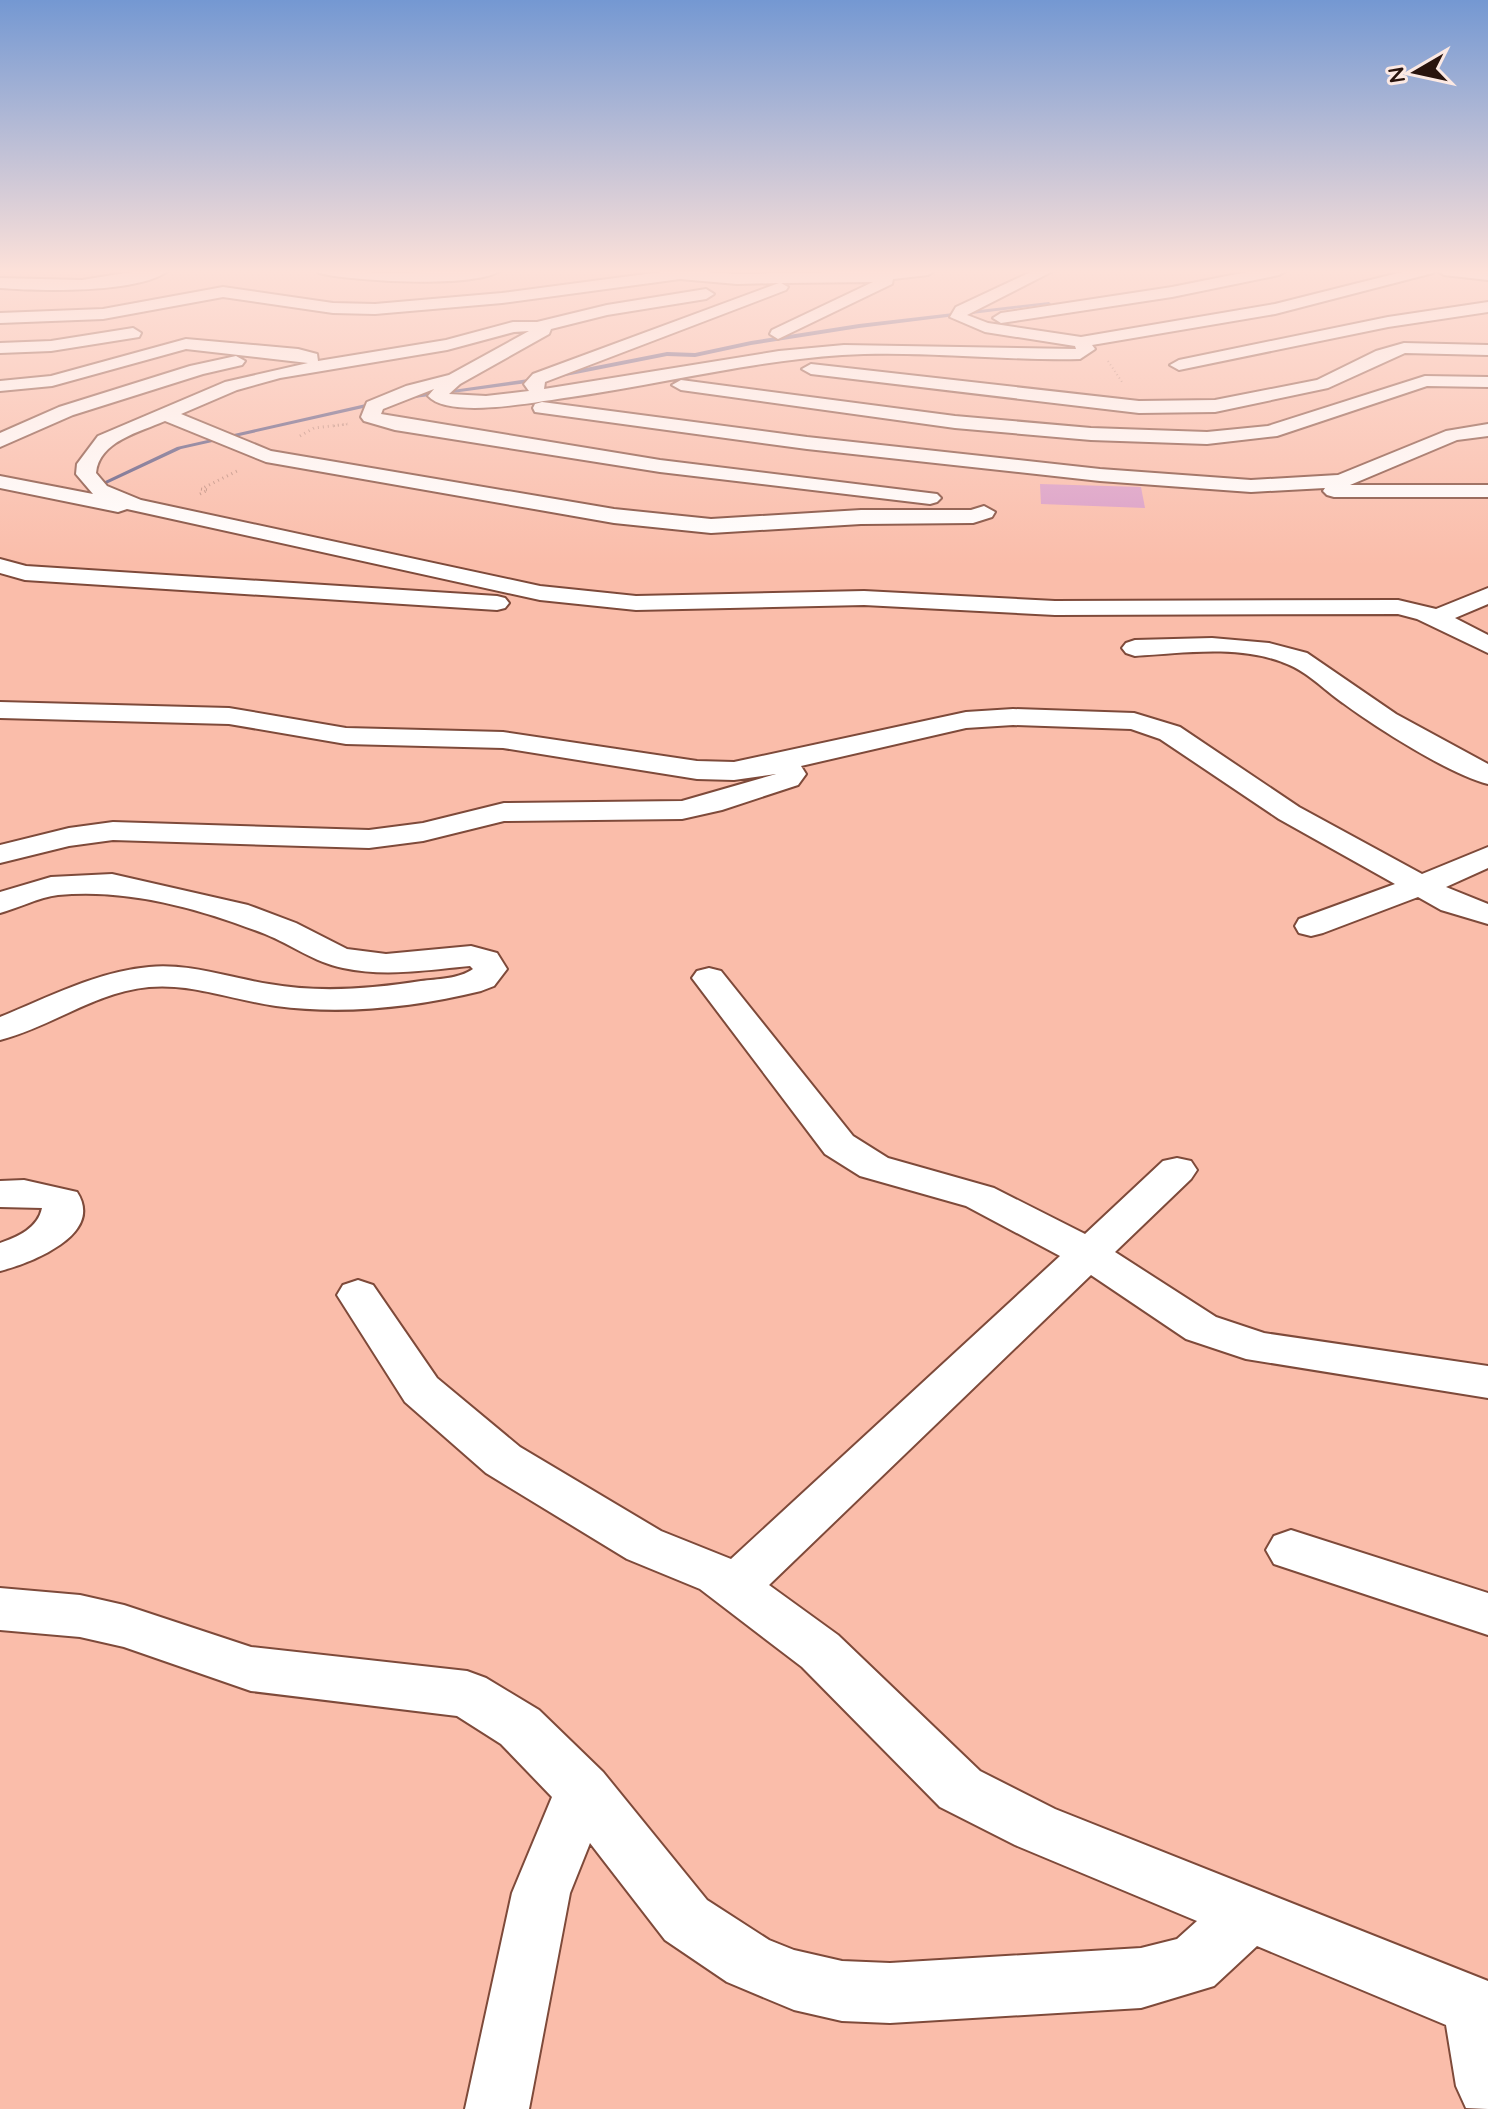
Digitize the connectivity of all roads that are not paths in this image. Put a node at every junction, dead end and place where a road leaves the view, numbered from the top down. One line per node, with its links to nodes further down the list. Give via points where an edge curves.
1 (95, 368): 14 (street, via 52,381)
2 (198, 368): 18 (street, via 50,413)
3 (283, 368): 10 (street)
4 (306, 368): 10 (street)
5 (475, 368): 11 (street)
6 (564, 368): 15 (street, via 533,384)
7 (718, 368): 12 (street)
8 (820, 368): 9 (street, via 1139,407 1215,406 1322,384)
9 (1354, 368)
10 (278, 373): 17 (street)
11 (454, 380): 16 (street, via 437,396 451,402); 17 (street, via 374,406 371,417 630,461 909,495 984,512 711,526 614,516 266,456)
12 (655, 380): 13 (street, via 890,415 1041,431 1193,438 1270,432 1425,381); 15 (street)
13 (1488, 382)
14 (0, 386)
15 (542, 394): 16 (street)
16 (485, 401): 23 (street, via 1100,475)
17 (163, 414): 25 (street, via 105,440 87,464 86,474 100,490)
18 (24, 426): 19 (street); 21 (street)
19 (0, 427)
20 (1488, 430): 23 (street, via 1453,435 1341,481)
21 (0, 441)
22 (0, 482): 25 (street, via 112,506)
23 (1294, 485): 24 (street, via 1355,493)
24 (1488, 491)
25 (135, 505): 28 (street, via 470,579)
26 (0, 566): 28 (street, via 25,573 504,603 586,606)
27 (1488, 595): 29 (street)
28 (609, 601): 29 (street, via 864,598 1055,608 1398,607)
29 (1435, 618): 30 (street)
30 (1488, 645)
31 (1135, 648): 34 (street, via 1226,645 1298,659 1401,729)
32 (0, 710): 33 (street, via 229,716 369,738 503,740 697,770)
33 (769, 765): 35 (street, via 788,768 791,776 682,810 504,812 369,839 113,831); 37 (street, via 966,720 1134,721 1170,733 1289,813)
34 (1488, 775)
35 (0, 854)
36 (1488, 856): 37 (street)
37 (1422, 885): 39 (street, via 1452,903); 40 (street)
38 (0, 903): 42 (street, via 51,886 112,883 237,912 345,959 408,965 471,956 485,960 490,969 478,982 355,999 273,995 195,978 133,979 96,988)
39 (1488, 914)
40 (1311, 926)
41 (709, 978): 45 (street, via 839,1145 874,1167 980,1197)
42 (0, 1029)
43 (1177, 1170): 45 (street)
44 (0, 1194): 46 (street, via 49,1196 63,1201 63,1213 45,1237)
45 (1088, 1254): 48 (street, via 1201,1328 1261,1348); 50 (street)
46 (0, 1257)
47 (358, 1295): 50 (street, via 421,1390 503,1460 644,1545 718,1575)
48 (1488, 1382)
49 (1291, 1550): 52 (street)
50 (734, 1587): 54 (street, via 820,1651 960,1789 1035,1827)
51 (0, 1609): 53 (street, via 124,1626 251,1669 467,1694 520,1727)
52 (1488, 1614)
53 (583, 1790): 54 (street, via 686,1920 748,1961 794,1980 842,1991 890,1993 1141,1978 1193,1965); 57 (street, via 541,1893)
54 (1250, 1913): 55 (street)
55 (1480, 2009): 56 (street)
56 (1488, 2086)
57 (497, 2109)

